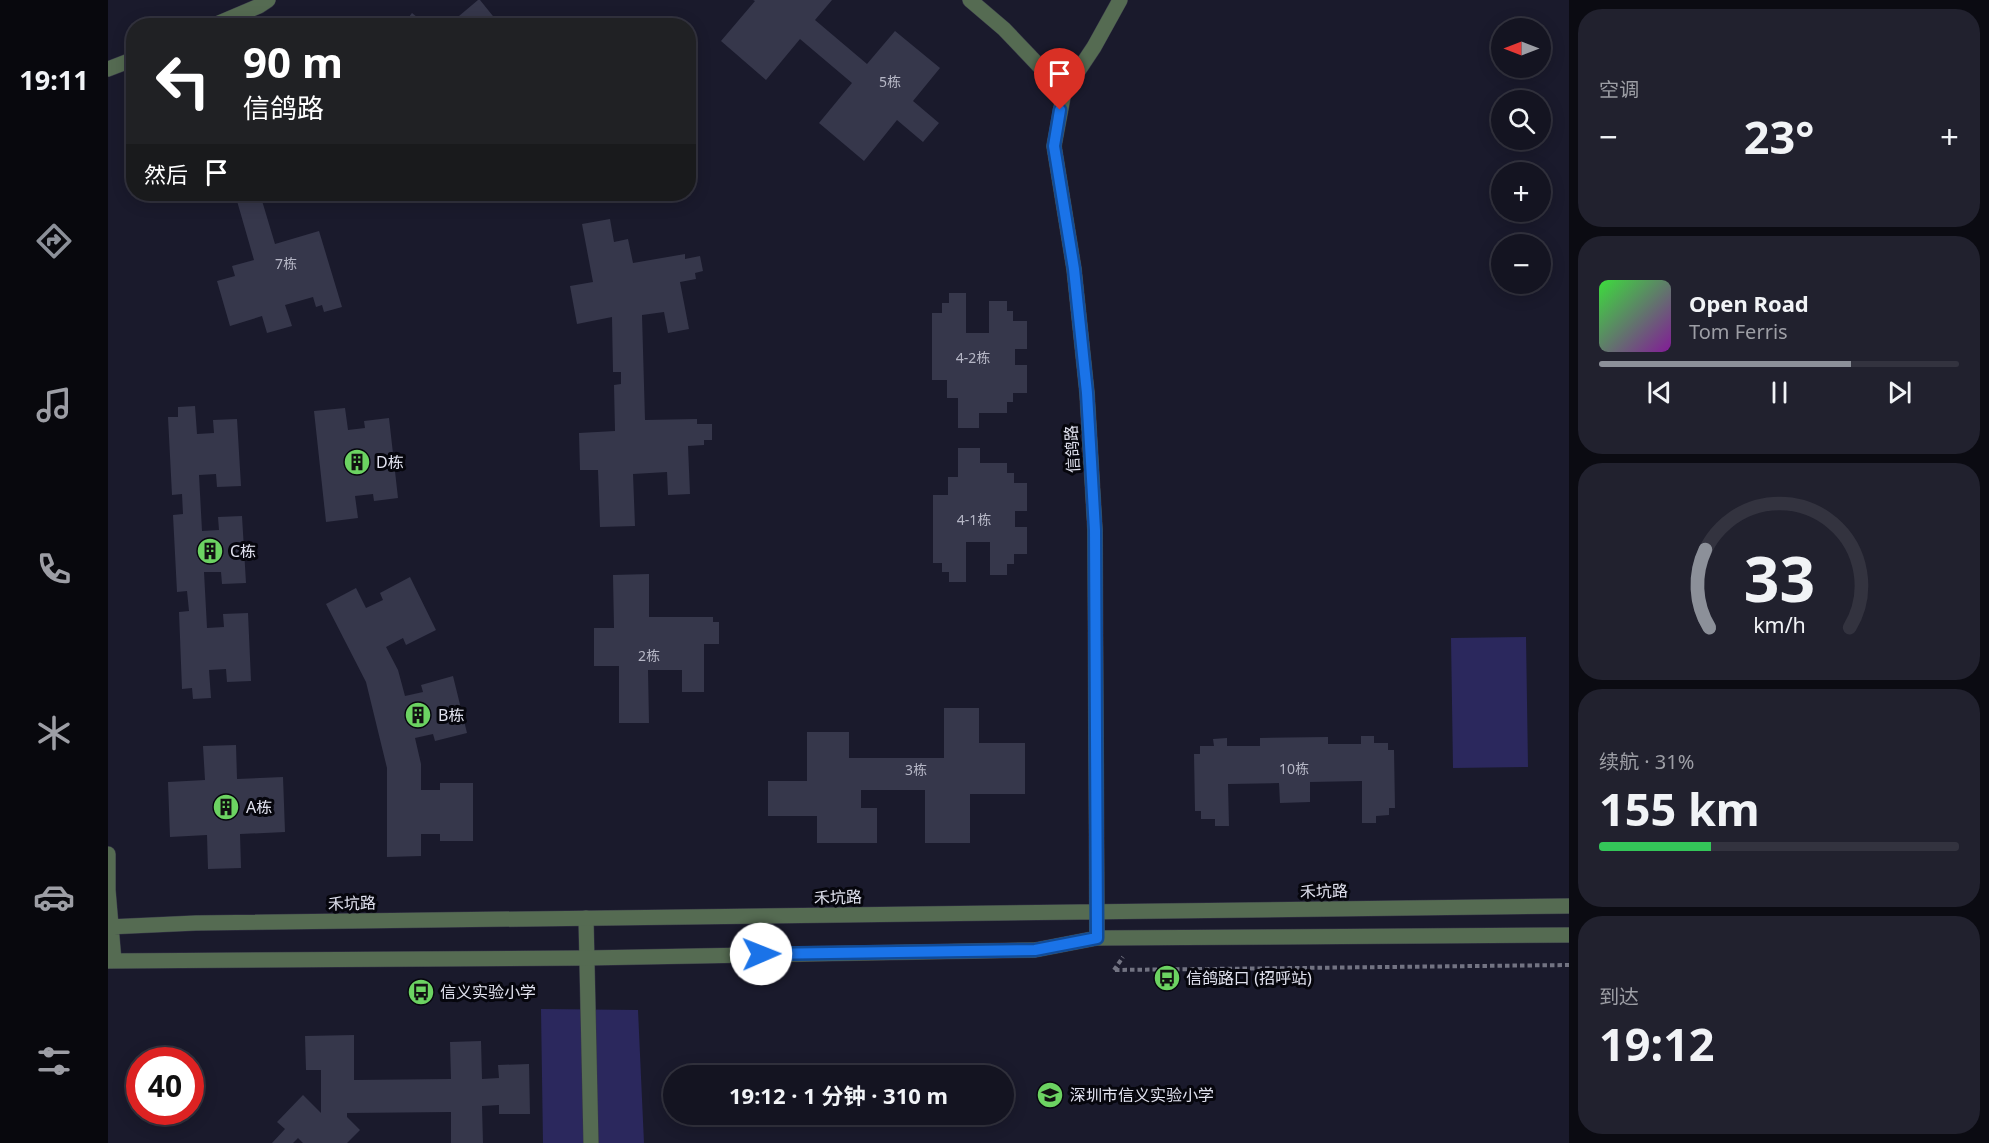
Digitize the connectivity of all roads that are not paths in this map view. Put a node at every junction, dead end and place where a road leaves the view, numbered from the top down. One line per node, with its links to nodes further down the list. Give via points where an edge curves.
1 (268, 0): 4 (street)
2 (970, 0): 7 (street, via 1004,29)
3 (1120, 0): 7 (street)
4 (231, 18)
5 (126, 61): 6 (street)
6 (108, 69)
7 (1064, 92): 10 (street, 信鸽路, via 1054,146 1085,370 1095,530)
8 (108, 854): 12 (street)
9 (1569, 906): 10 (street, 禾坑路)
10 (1097, 912): 11 (street, 禾坑路); 14 (street, 信鸽路)
11 (586, 918): 12 (street, 禾坑路); 15 (street)
12 (109, 927): 16 (street)
13 (1569, 935): 14 (street)
14 (1097, 938): 15 (street, via 1035,950)
15 (586, 958): 16 (street); 17 (street)
16 (111, 961)
17 (591, 1143)

